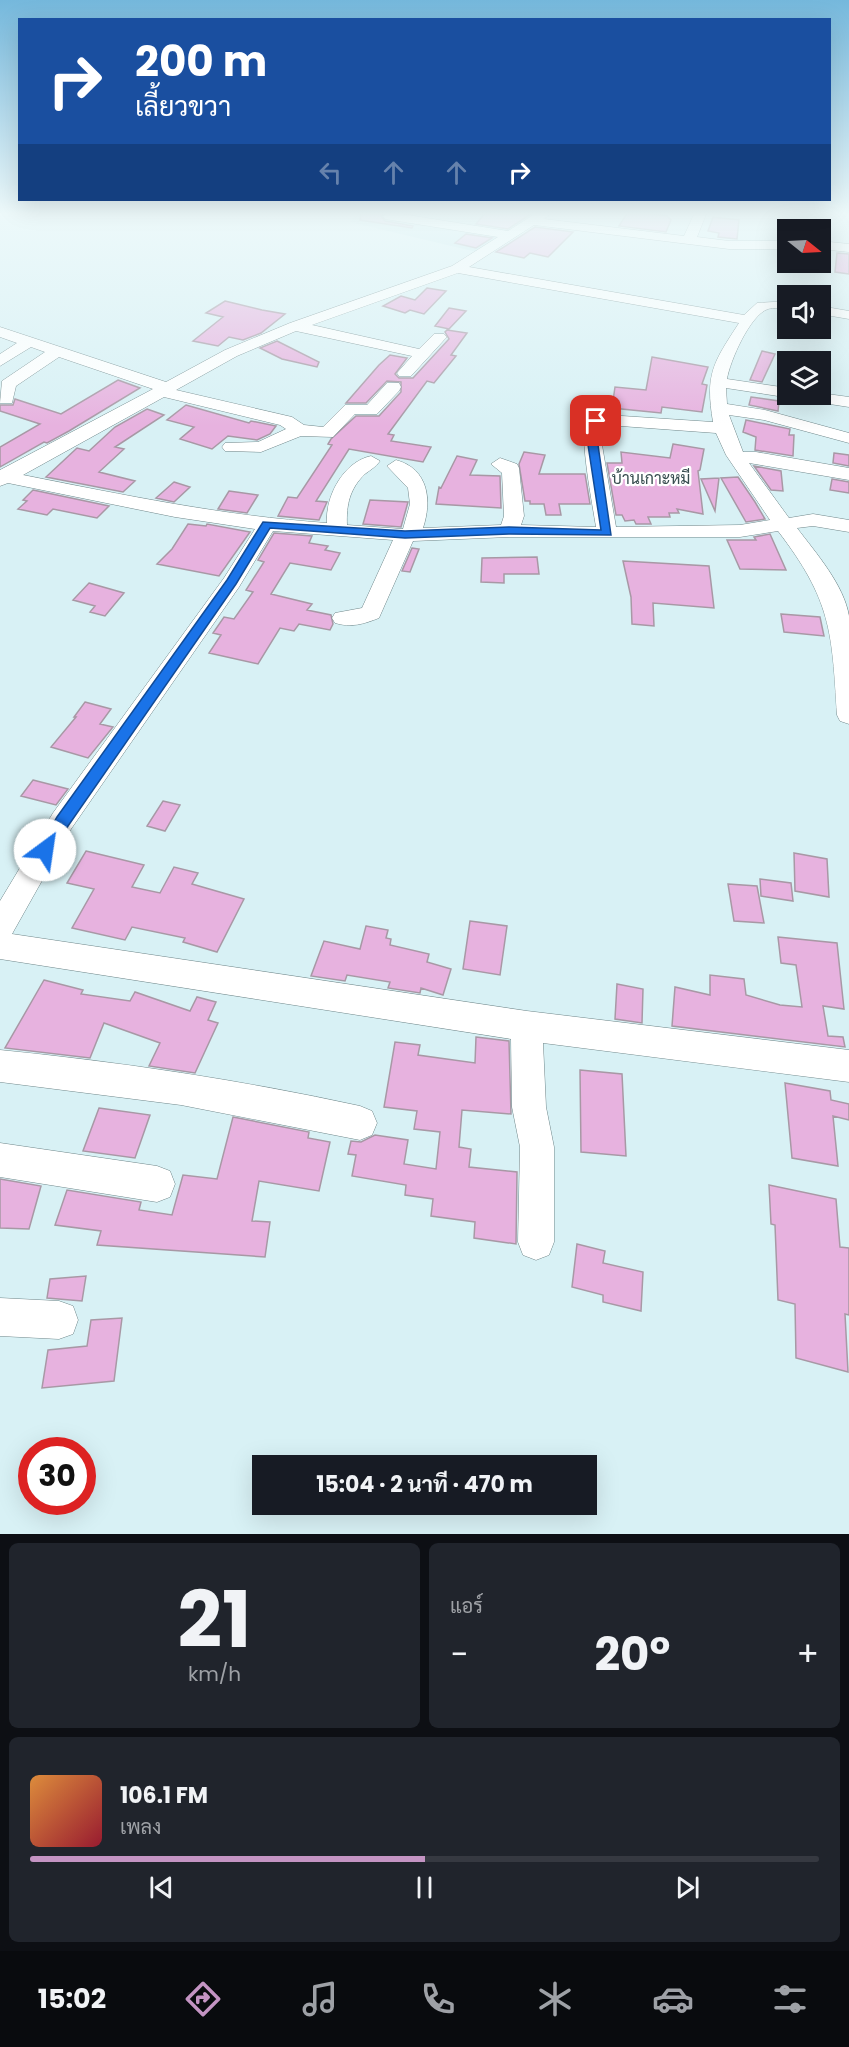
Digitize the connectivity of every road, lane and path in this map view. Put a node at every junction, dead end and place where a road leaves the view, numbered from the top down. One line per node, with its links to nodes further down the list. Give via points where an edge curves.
1 (413, 284): 7 (street)
2 (544, 284): 6 (street)
3 (777, 304): 6 (street, via 757,308)
4 (831, 312): 5 (street)
5 (849, 315)
6 (748, 320): 15 (street, via 722,362)
7 (295, 326): 12 (street); 17 (street, via 231,353)
8 (0, 332): 10 (street)
9 (439, 337): 12 (street)
10 (30, 341): 11 (street); 13 (street)
11 (58, 350): 17 (street); 19 (street, via 8,384)
12 (422, 354): 14 (street)
13 (0, 361)
14 (405, 373)
15 (718, 382): 18 (street); 22 (street)
16 (393, 387): 24 (street, via 370,410 356,408 348,412 330,433)
17 (163, 389): 24 (street, via 286,421); 32 (street)
18 (777, 391)
19 (6, 399)
20 (831, 399): 21 (street)
21 (849, 402)
22 (718, 408): 23 (street); 25 (street)
23 (722, 428): 27 (street); 38 (street, via 607,420 593,423)
24 (298, 430): 26 (street, via 261,447)
25 (849, 438)
26 (231, 447)
27 (738, 458): 31 (street, via 756,457); 33 (street)
28 (371, 461): 36 (street, via 351,477 336,507)
29 (500, 464): 37 (street, via 510,468 511,473 514,516)
30 (396, 466): 39 (street, via 418,488 419,507)
31 (849, 474)
32 (2, 478): 34 (street)
33 (782, 524): 35 (street, via 813,520); 38 (street, via 749,530); 40 (street)
34 (267, 525): 36 (street); 44 (street, via 63,821)
35 (849, 526)
36 (336, 530): 39 (street)
37 (509, 531): 38 (street); 39 (street)
38 (607, 533)
39 (408, 535): 42 (street, via 372,614)
40 (824, 581): 41 (street); 43 (street, via 841,625)
41 (849, 586)
42 (343, 618)
43 (849, 715)
44 (0, 928)
45 (0, 946): 46 (street)
46 (527, 1026): 48 (street); 52 (street, via 529,1107 537,1147)
47 (0, 1066): 49 (street, via 93,1075)
48 (849, 1066)
49 (360, 1122)
50 (0, 1161): 51 (street)
51 (157, 1184)
52 (536, 1242)
53 (0, 1317): 54 (street)
54 (59, 1320)

